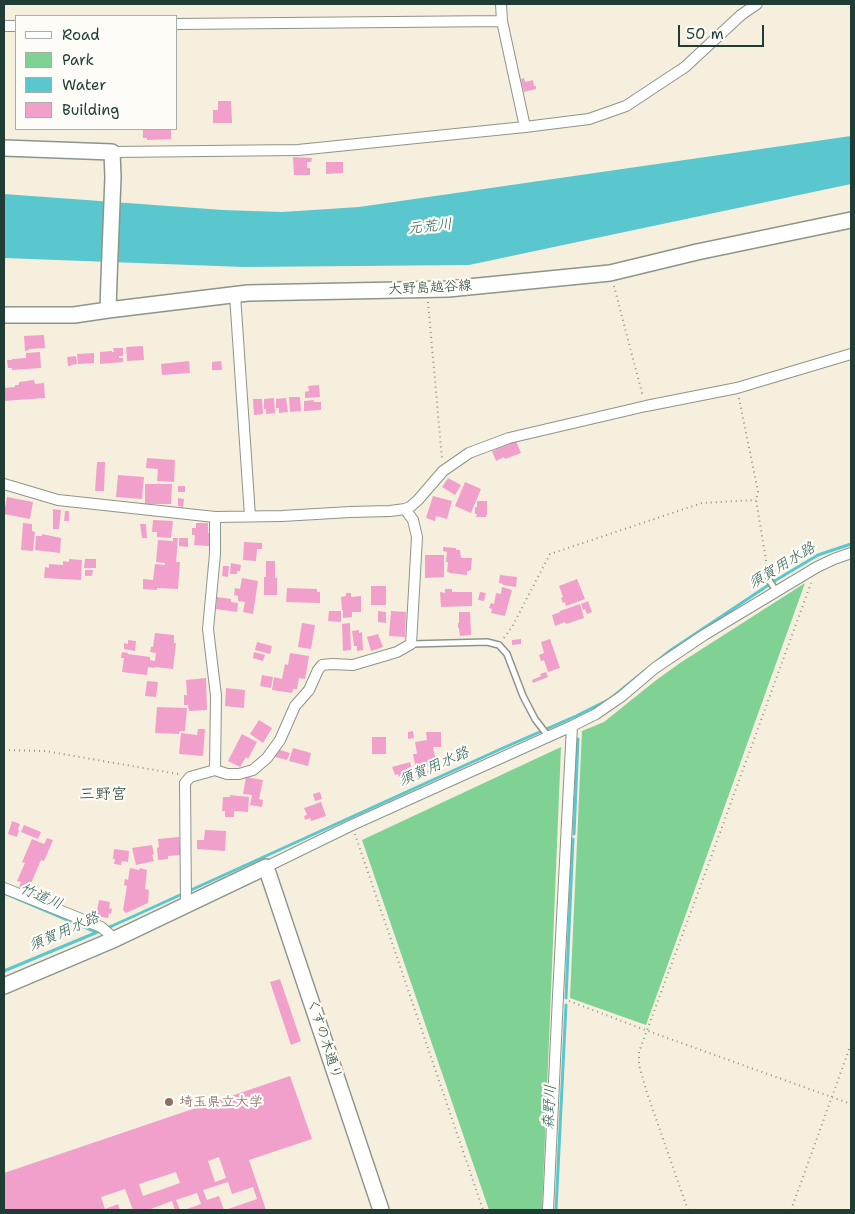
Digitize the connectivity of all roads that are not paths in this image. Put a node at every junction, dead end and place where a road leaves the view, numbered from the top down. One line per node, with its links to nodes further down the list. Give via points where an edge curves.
1 (500, 4): 3 (street)
2 (757, 4): 5 (street, via 741,14 685,67 626,106 588,119)
3 (502, 21): 4 (street); 5 (street)
4 (178, 24)
5 (525, 127): 7 (street, via 298,150)
6 (4, 148): 7 (street)
7 (112, 152): 10 (street)
8 (851, 220): 9 (street, 大野島越谷線, via 610,273 448,289)
9 (234, 295): 10 (street, 大野島越谷線); 15 (street)
10 (108, 310): 11 (street, 大野島越谷線, via 74,316)
11 (4, 316)
12 (851, 354): 14 (street, via 737,388 509,438 469,453 443,471 418,500)
13 (4, 484): 16 (street, via 58,500)
14 (405, 509): 15 (street); 20 (street, via 414,520 417,537)
15 (250, 516): 16 (street)
16 (215, 517): 23 (street, via 208,629 216,696)
17 (851, 553): 19 (street, via 817,566)
18 (769, 580): 19 (lane)
19 (776, 591): 21 (street, via 655,668 596,714)
20 (411, 644): 22 (lane, via 499,644 507,654 527,704); 23 (street, via 397,652 353,664 322,665 267,758 253,770 239,774)
21 (572, 726): 22 (street); 30 (street)
22 (548, 736): 24 (street)
23 (214, 770): 26 (street, via 190,777 185,784)
24 (266, 867): 26 (street); 29 (street, くすの木通り)
25 (4, 888): 27 (street, via 101,927)
26 (186, 906): 27 (street)
27 (115, 939): 28 (street)
28 (4, 986)
29 (381, 1210)
30 (548, 1210)

